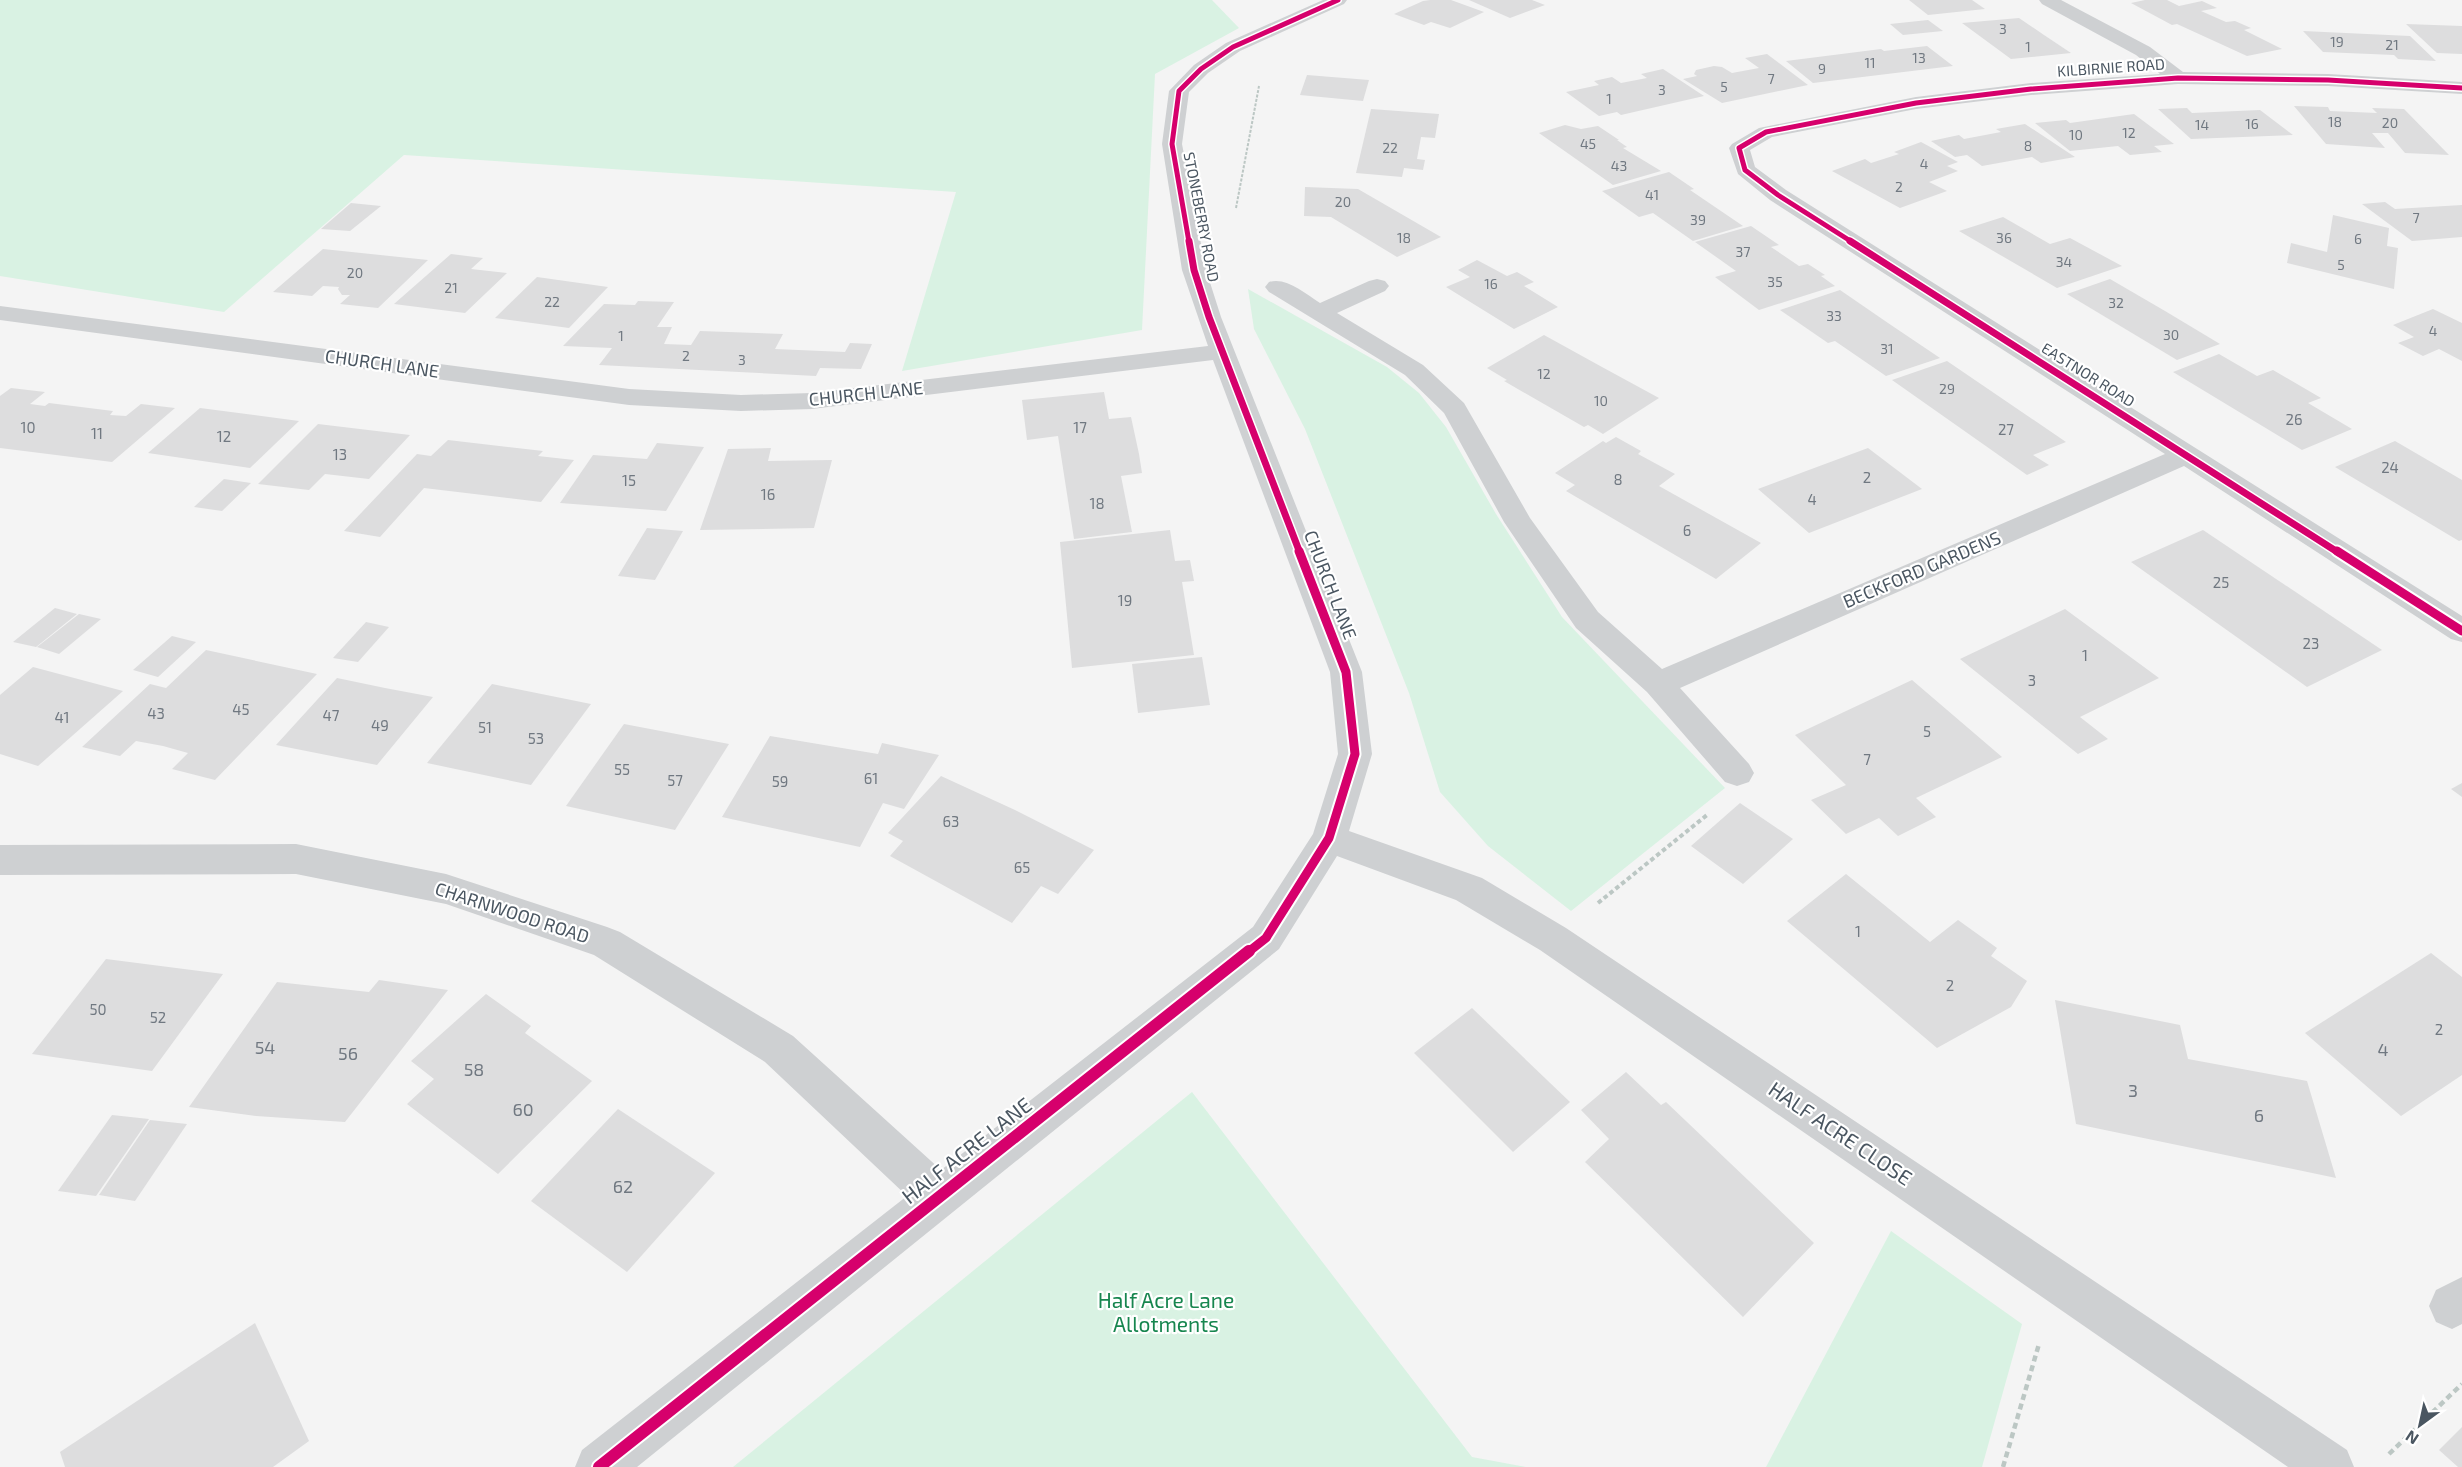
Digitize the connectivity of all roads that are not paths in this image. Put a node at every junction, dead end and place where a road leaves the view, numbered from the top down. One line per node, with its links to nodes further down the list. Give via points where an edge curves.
1 (1338, 0): 10 (street, STONEBERRY ROAD, via 1233,47 1201,69 1179,92 1172,144 1194,270)
2 (2048, 0): 3 (street, via 2143,51)
3 (2178, 78): 4 (street, KILBIRNIE ROAD, via 2328,80); 5 (street, KILBIRNIE ROAD, via 2031,89 1916,103)
4 (2462, 88)
5 (1766, 132): 11 (street, EASTNOR ROAD, via 1739,148 1745,170 1753,177)
6 (1377, 286): 8 (street)
7 (1277, 287): 8 (street)
8 (1321, 311): 13 (street, via 1414,370 1455,409 1518,522 1587,620)
9 (0, 313): 10 (street, CHURCH LANE, via 629,397 741,403 812,401)
10 (1221, 352): 15 (street, CHURCH LANE, via 1346,672 1355,754)
11 (2187, 455): 12 (street, EASTNOR ROAD); 13 (street, BECKFORD GARDENS)
12 (2462, 631)
13 (1658, 684): 14 (street)
14 (1737, 773)
15 (1329, 838): 17 (street, HALF ACRE LANE, via 1266,938); 19 (street, HALF ACRE CLOSE, via 1469,889 1553,939)
16 (0, 860): 17 (street, CHARNWOOD ROAD, via 296,859 446,889 607,943 779,1049)
17 (939, 1197): 18 (street, HALF ACRE LANE)
18 (599, 1467)
19 (2330, 1467)

